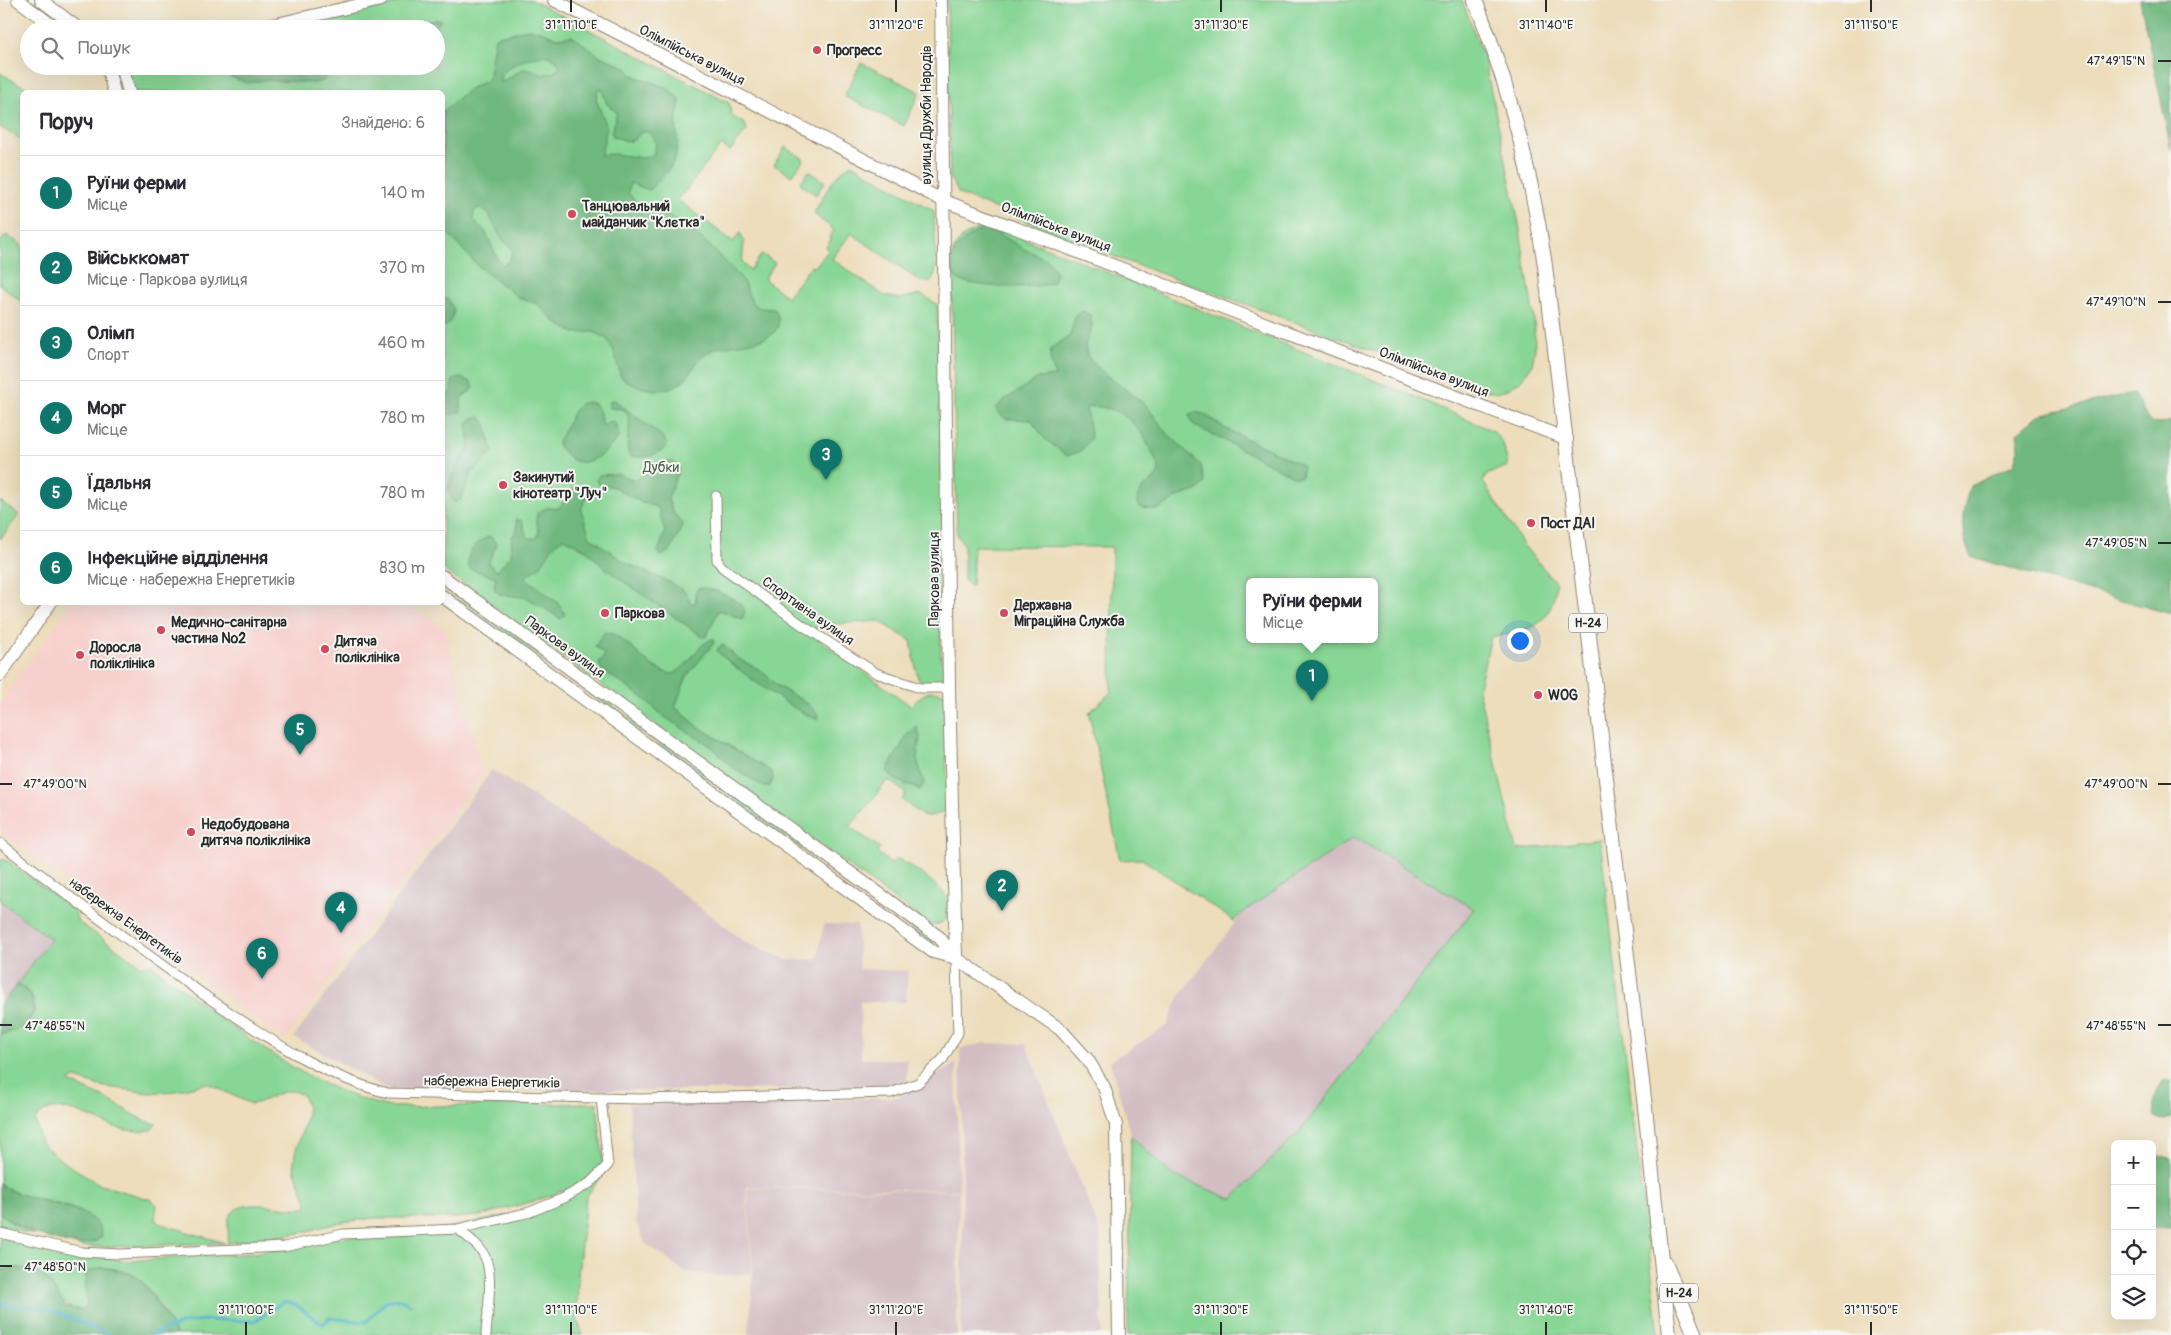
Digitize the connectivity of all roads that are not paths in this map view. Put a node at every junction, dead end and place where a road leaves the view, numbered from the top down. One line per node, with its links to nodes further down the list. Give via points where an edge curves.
1 (18, 0): 7 (street)
2 (41, 0): 8 (street)
3 (381, 0): 9 (street)
4 (554, 0): 14 (street, Олімпійська вулиця)
5 (941, 0): 14 (street, вулиця Дружби Народів)
6 (1475, 0): 15 (main road, Н-24, via 1502,76 1535,205)
7 (45, 20)
8 (67, 20)
9 (294, 20)
10 (110, 75): 12 (street)
11 (125, 75): 13 (street)
12 (113, 90)
13 (129, 90)
14 (942, 200): 15 (street, Олімпійська вулиця); 21 (street, Паркова вулиця, via 948,408)
15 (1567, 439): 27 (main road, Н-24)
16 (716, 496): 21 (street, Спортивна вулиця, via 717,560 722,567 876,673 920,688)
17 (445, 578): 23 (street, Паркова вулиця, via 939,937)
18 (445, 598): 23 (street, via 933,952)
19 (49, 605): 20 (street)
20 (0, 675)
21 (949, 688): 23 (street, Паркова вулиця)
22 (0, 843): 24 (street, набережна Енергетиків, via 84,908 278,1046 363,1086 388,1093 421,1095)
23 (956, 958): 24 (street, набережна Енергетиків, via 958,1033 943,1059 918,1083 891,1093 698,1099); 29 (street, via 1060,1029 1088,1060 1104,1088 1116,1125)
24 (600, 1098): 25 (street, via 608,1164 595,1179 564,1198 530,1212)
25 (458, 1229): 26 (street, via 343,1234 284,1246 119,1254 82,1252); 28 (street, via 486,1257)
26 (0, 1234)
27 (1660, 1253): 30 (main road); 31 (main road, Н-24)
28 (486, 1335)
29 (1119, 1335)
30 (1669, 1335)
31 (1694, 1335)

